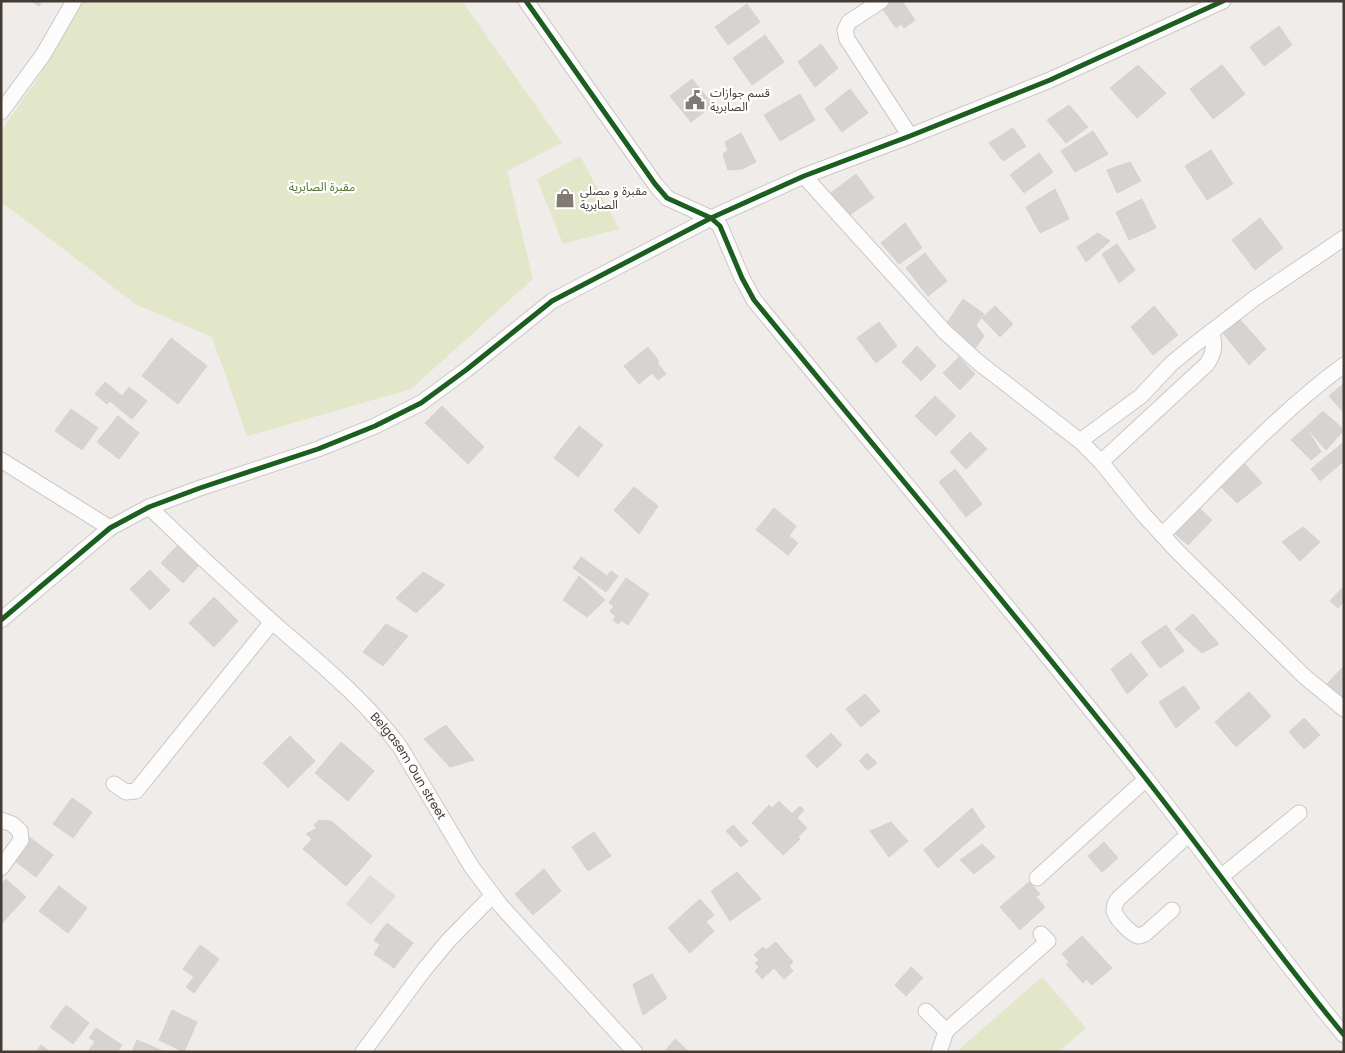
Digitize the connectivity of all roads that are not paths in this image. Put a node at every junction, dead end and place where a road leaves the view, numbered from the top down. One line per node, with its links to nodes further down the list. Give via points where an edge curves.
1 (74, 1): 5 (street, via 43,55)
2 (526, 1): 8 (street, via 655,184 667,198)
3 (881, 1): 6 (street, via 849,22 845,30)
4 (1223, 1): 6 (street, via 1050,80)
5 (1, 112)
6 (910, 136): 7 (street)
7 (804, 176): 8 (street); 12 (street, via 930,317 978,362)
8 (710, 218): 15 (street, via 552,301 466,370 413,406 375,426); 21 (street, via 723,231 754,300)
9 (1344, 238): 10 (street)
10 (1211, 332): 12 (street, via 1182,354 1141,396); 14 (street, via 1214,348 1206,364)
11 (1344, 365): 17 (street, via 1276,421)
12 (1080, 441): 14 (street)
13 (1, 460): 16 (street)
14 (1101, 462): 17 (street)
15 (149, 507): 16 (street); 19 (street, Belgasem Oun street)
16 (110, 528): 18 (street)
17 (1162, 535): 20 (street, via 1305,677)
18 (1, 620)
19 (272, 622): 22 (street, via 136,790 126,792); 29 (street, Belgasem Oun street, via 386,729 471,866)
20 (1344, 710)
21 (1146, 779): 25 (street); 28 (street)
22 (114, 784)
23 (1299, 813): 27 (street)
24 (1, 820): 26 (street, via 20,831 21,840)
25 (1189, 834): 27 (street); 30 (street, via 1114,906 1116,915 1138,936 1145,934)
26 (1, 868)
27 (1222, 876): 34 (street)
28 (1037, 878)
29 (492, 894): 35 (street, via 424,970); 36 (street, Belgasem Oun street)
30 (1172, 910)
31 (1042, 934): 33 (street, via 1048,941)
32 (926, 1011): 33 (street)
33 (946, 1031): 37 (street)
34 (1344, 1035)
35 (363, 1052)
36 (635, 1052)
37 (939, 1052)

